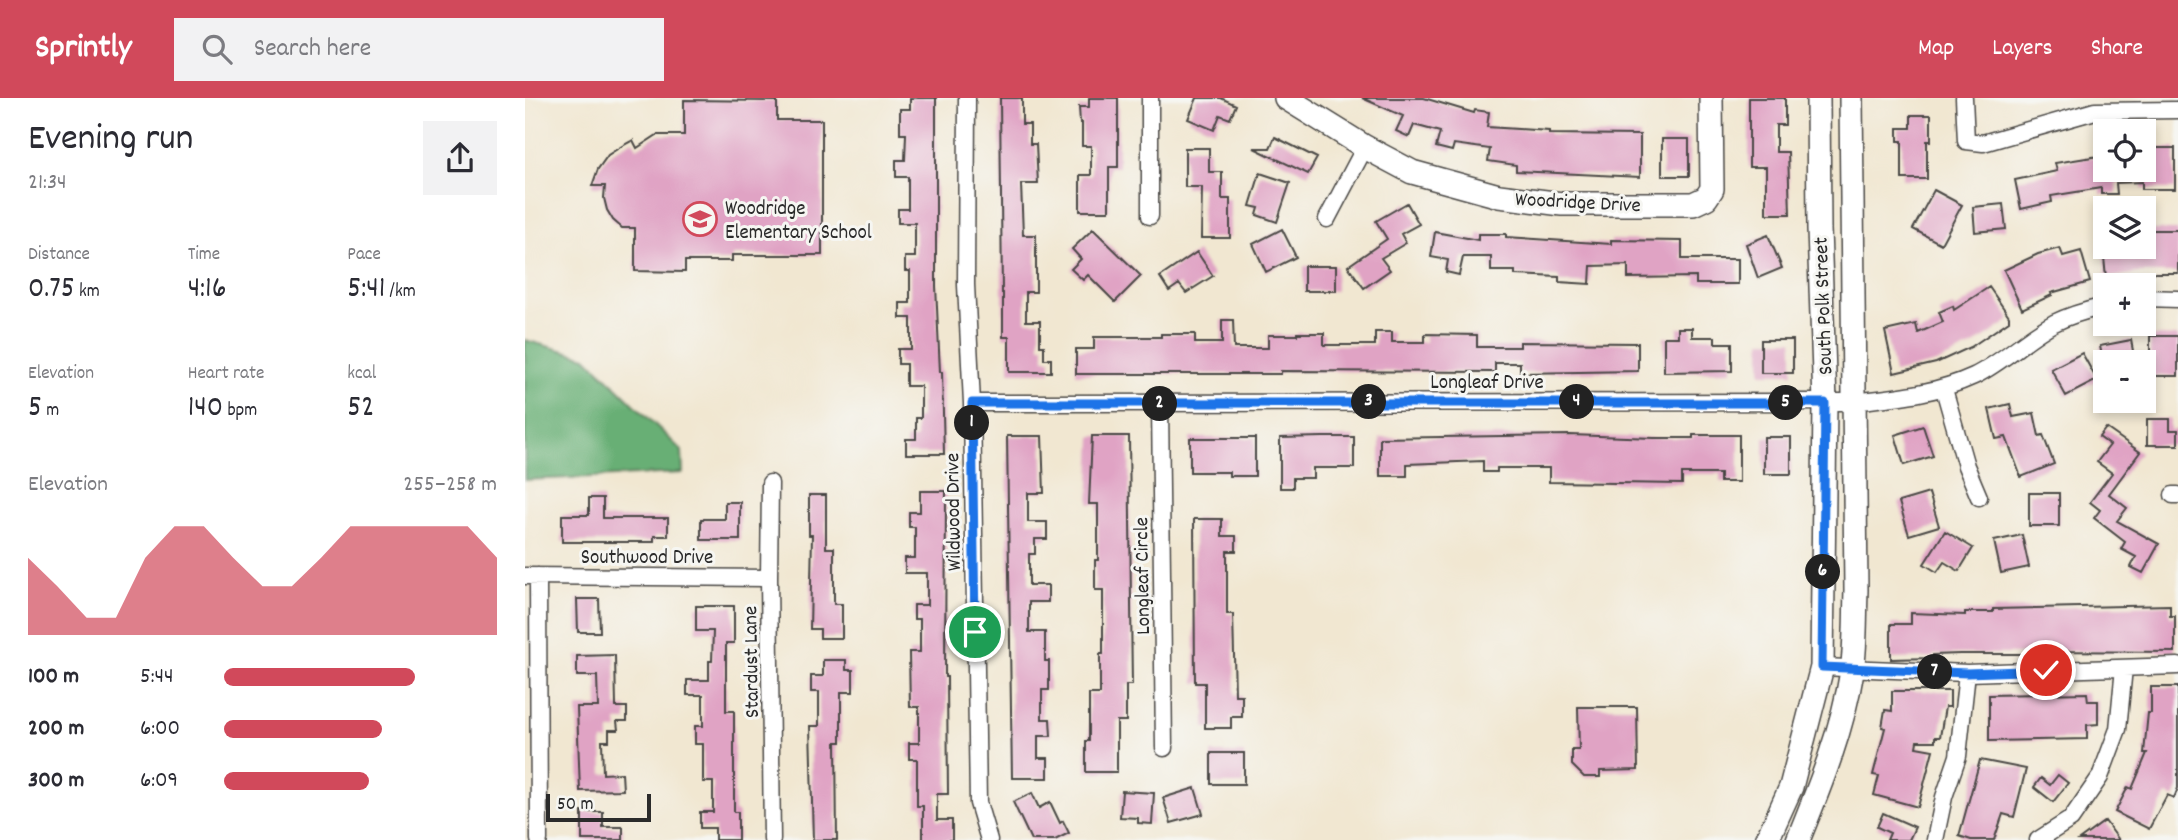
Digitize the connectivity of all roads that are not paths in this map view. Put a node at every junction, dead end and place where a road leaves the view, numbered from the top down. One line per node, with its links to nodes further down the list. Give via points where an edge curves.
1 (967, 98): 18 (street, Wildwood Drive, via 966,285)
2 (1150, 98): 11 (street)
3 (1286, 98): 10 (main road, Woodridge Drive)
4 (1711, 98): 10 (main road, Woodridge Drive, via 1712,189 1693,204 1562,204 1499,196 1412,172)
5 (1818, 98): 19 (main road, South Polk Street)
6 (1851, 98): 17 (main road, South Polk Street)
7 (1964, 98): 8 (street, via 1966,141 1983,143 2095,111)
8 (2154, 105): 9 (street)
9 (2178, 110)
10 (1365, 147): 12 (street)
11 (1150, 216)
12 (1327, 219)
13 (2156, 298): 14 (street)
14 (2178, 299)
15 (2093, 309): 16 (street, Longleaf Drive, via 2054,323 1976,375)
16 (1944, 389): 17 (street, Longleaf Drive); 22 (street)
17 (1853, 402): 19 (street, Longleaf Drive); 28 (main road, South Polk Street, via 1856,590)
18 (972, 403): 20 (street, Longleaf Drive); 34 (street, Wildwood Drive, via 978,803)
19 (1825, 403): 20 (street, Longleaf Drive); 26 (main road, South Polk Street)
20 (1160, 404): 30 (street, Longleaf Circle)
21 (770, 483): 24 (street, Stardust Lane)
22 (1979, 497)
23 (532, 576): 24 (street, Southwood Drive); 32 (street)
24 (769, 578): 33 (street, Stardust Lane)
25 (2178, 666): 27 (street)
26 (1822, 667): 28 (street); 35 (main road, South Polk Street, via 1791,787)
27 (2124, 668): 29 (street); 31 (street, via 2118,729 2099,777 2071,819)
28 (1852, 669): 29 (street); 36 (main road, South Polk Street, via 1832,749)
29 (1967, 673): 37 (street, via 1958,756)
30 (1164, 748)
31 (2044, 839)
32 (540, 840)
33 (772, 840)
34 (989, 840)
35 (1767, 840)
36 (1798, 840)
37 (1935, 840)

